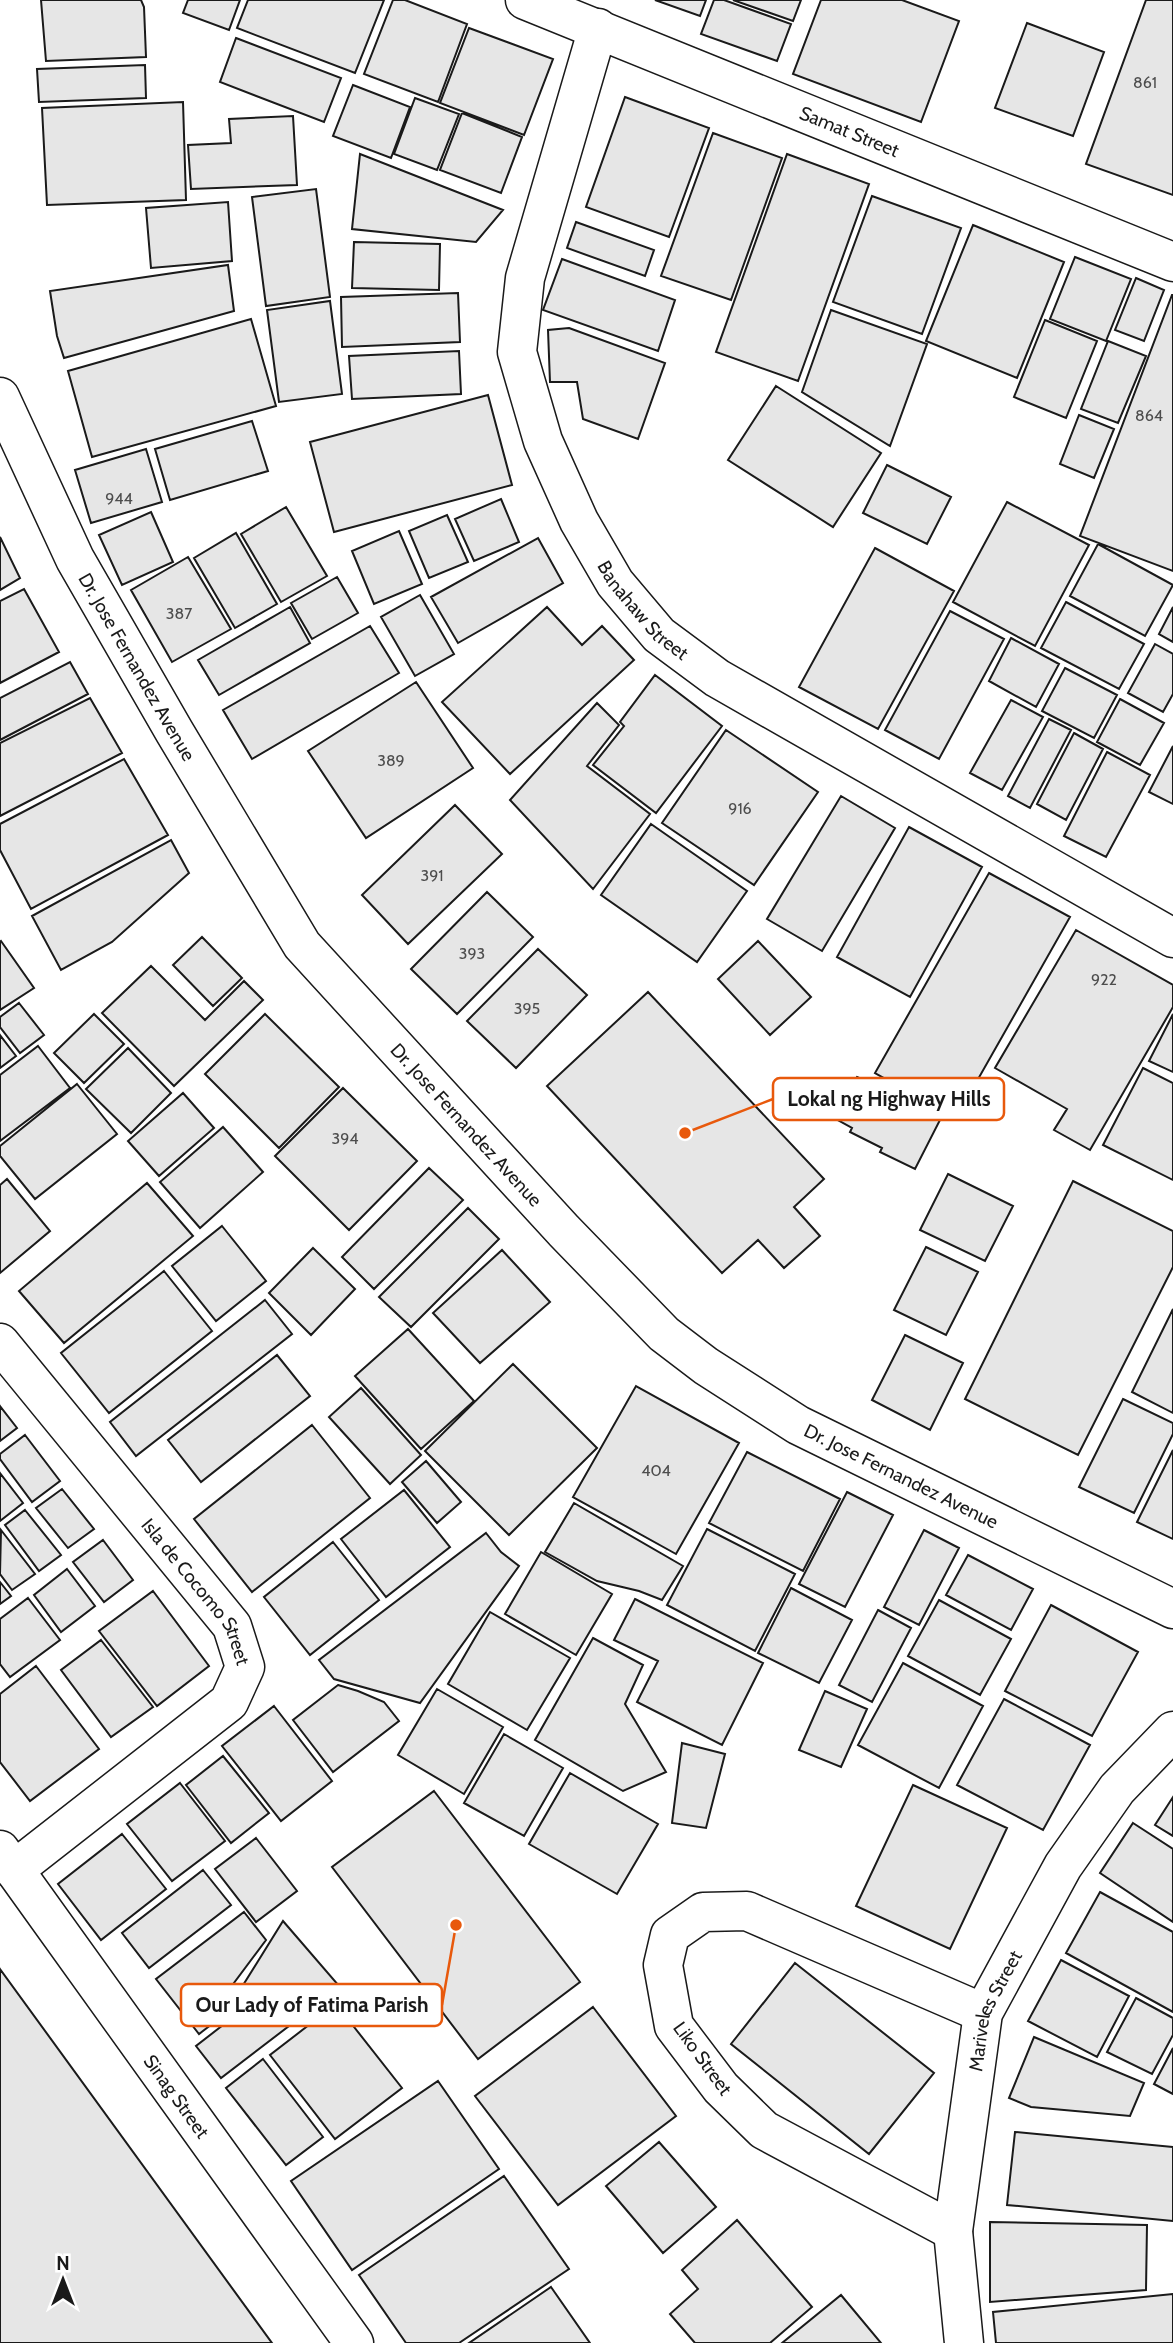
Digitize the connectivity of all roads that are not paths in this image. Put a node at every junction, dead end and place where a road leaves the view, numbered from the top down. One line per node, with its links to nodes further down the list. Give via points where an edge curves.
1 (525, 0): 2 (street, Samat Street)
2 (598, 28): 3 (street, Samat Street); 5 (street, Banahaw Street, via 525,278 517,352 543,441 579,522 615,583 659,635 717,678)
3 (1173, 262)
4 (0, 397): 7 (street, Dr. Jose Fernandez Avenue, via 75,559 302,945 564,1231 664,1334 798,1425)
5 (1173, 939)
6 (0, 1343): 9 (street, Isla de Cocomo Street, via 232,1626 245,1667 229,1702)
7 (1173, 1609)
8 (1173, 1731): 10 (street, Mariveles Street, via 1117,1789 1063,1866)
9 (7, 1860): 12 (street, Sinag Street)
10 (983, 2013): 11 (street, Mariveles Street); 11 (street, Liko Street, via 747,1911 703,1912 670,1935 663,1965 674,2026 720,2088 764,2130)
11 (953, 2231): 13 (street, Mariveles Street)
12 (354, 2343)
13 (964, 2343)

